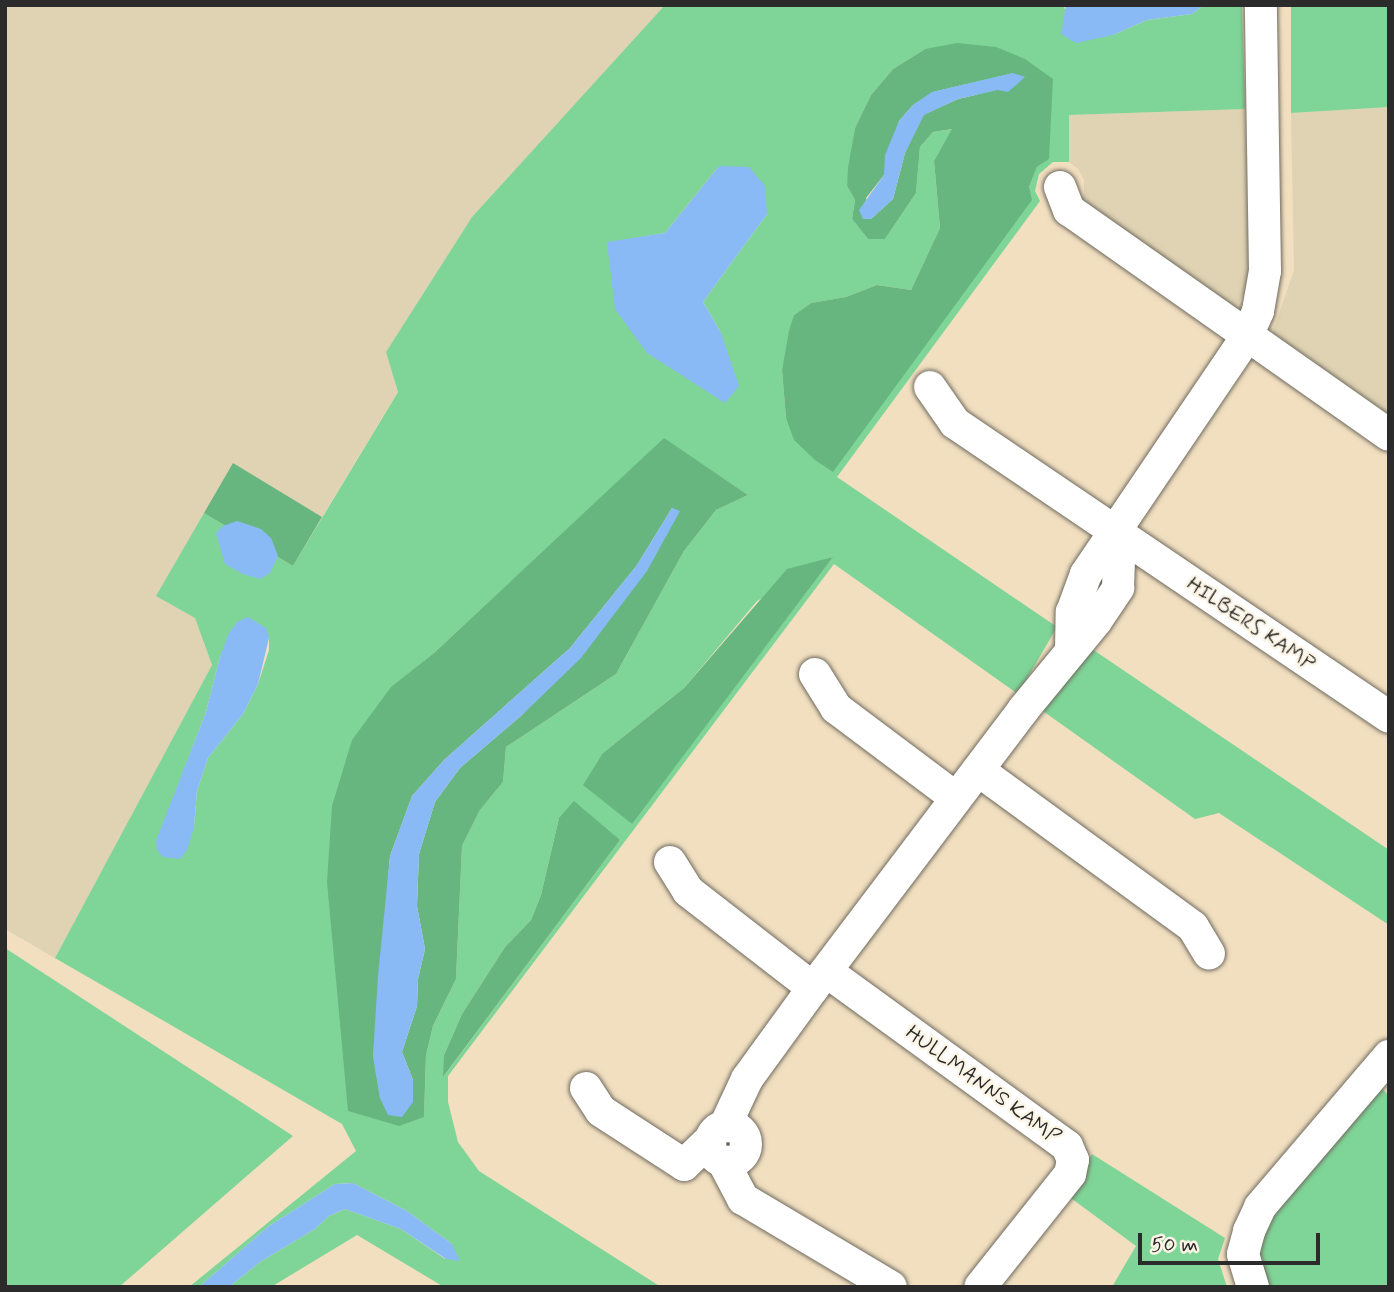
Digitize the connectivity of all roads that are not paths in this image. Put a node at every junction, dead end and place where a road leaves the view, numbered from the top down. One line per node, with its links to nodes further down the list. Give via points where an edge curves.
1 (1261, 5): 3 (street, via 1265,271 1258,311)
2 (1060, 187): 3 (street, via 1069,210)
3 (1247, 337): 5 (street); 6 (street)
4 (930, 387): 6 (street, HILBERS KAMP, via 955,423)
5 (1389, 435)
6 (1113, 531): 8 (street, HILBERS KAMP); 9 (street, via 1086,574 1072,612 1071,652)
7 (815, 674): 10 (street, via 836,708)
8 (1389, 717)
9 (978, 770): 10 (street); 12 (street, via 1193,927)
10 (956, 798): 13 (street)
11 (670, 862): 13 (street, HULLMANNS KAMP, via 688,891)
12 (1209, 954)
13 (820, 979): 16 (street, via 747,1079); 18 (street, HULLMANNS KAMP, via 1067,1146 1073,1160 1070,1174)
14 (1389, 1056): 19 (street, via 1260,1207 1243,1254)
15 (586, 1088): 16 (street, via 601,1111 684,1165)
16 (720, 1143): 17 (street, via 744,1199)
17 (891, 1287)
18 (980, 1287)
19 (1252, 1287)

